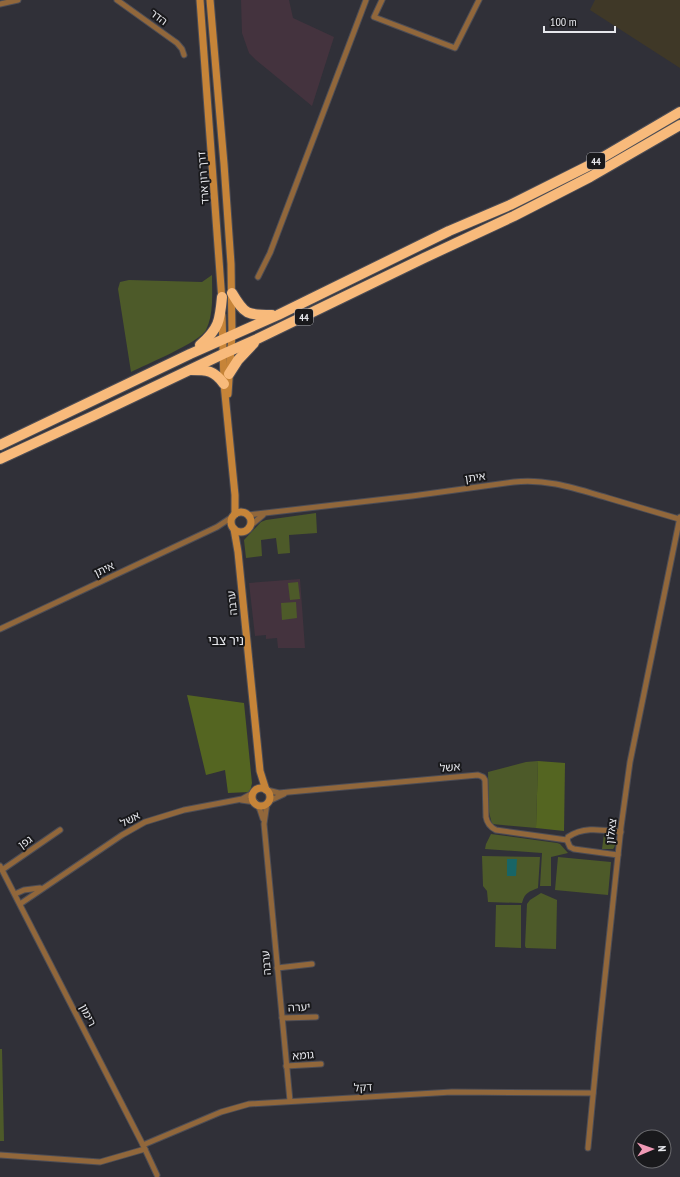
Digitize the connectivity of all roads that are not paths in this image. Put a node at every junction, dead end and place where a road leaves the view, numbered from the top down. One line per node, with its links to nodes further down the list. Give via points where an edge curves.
1 (18, 0): 8 (street)
2 (117, 0): 9 (street, הדר, via 177,43)
3 (200, 0): 14 (main road, דרך רון ארד)
4 (210, 0): 13 (main road, דרך רון ארד)
5 (366, 0): 12 (street, via 270,253)
6 (382, 0): 7 (street, via 374,17 455,48)
7 (479, 0)
8 (0, 4)
9 (184, 55)
10 (680, 112): 15 (highway, 44, via 580,170)
11 (680, 125): 17 (highway, 44, via 590,177 514,216)
12 (258, 277)
13 (232, 293): 15 (highway, via 242,309 248,313); 16 (main road, דרך רון ארד)
14 (222, 297): 16 (main road, דרך רון ארד); 19 (highway, via 218,324 210,337)
15 (278, 315): 16 (highway, 44)
16 (228, 336): 18 (main road, דרך רון ארד); 19 (highway, 44)
17 (257, 339): 18 (highway, 44); 21 (highway)
18 (227, 352): 20 (highway, 44); 21 (main road); 22 (main road)
19 (190, 354): 24 (highway, 44)
20 (189, 370): 22 (highway, via 211,372); 25 (highway, 44)
21 (229, 374): 23 (main road)
22 (224, 384): 23 (main road)
23 (228, 418): 26 (main road)
24 (0, 445)
25 (0, 459)
26 (235, 494): 28 (main road); 29 (main road)
27 (268, 513): 28 (street, איתן); 30 (street, איתן, via 530,481 576,488); 32 (street, איתן)
28 (247, 514): 29 (main road, via 238,512); 32 (main road, via 250,518)
29 (233, 516): 31 (street, איתן); 33 (main road)
30 (680, 518): 45 (street, צאלון, via 632,748)
31 (217, 527): 33 (street, איתן); 35 (street, איתן)
32 (248, 528): 33 (main road, via 240,532); 34 (main road, ערבה, via 239,542)
33 (233, 529): 34 (main road, ערבה)
34 (238, 552): 36 (main road, ערבה)
35 (0, 629)
36 (260, 771): 37 (main road, ערבה); 38 (main road, ערבה)
37 (267, 790): 38 (main road, via 260,788); 39 (street, אשל); 41 (main road, via 270,795)
38 (255, 792): 40 (street, אשל); 42 (main road, via 253,798)
39 (289, 792): 41 (street, אשל); 46 (street, אשל, via 478,775 485,780 486,817 492,828)
40 (238, 800): 42 (street, אשל); 49 (street, אשל, via 184,810 145,822)
41 (268, 802): 42 (main road, via 262,805); 43 (street, ערבה)
42 (256, 803): 43 (street, ערבה)
43 (264, 824): 53 (street, ערבה)
44 (60, 830): 48 (street, גפן)
45 (621, 832): 46 (street, via 585,830 571,835); 47 (street, צאלון)
46 (567, 840): 47 (street, אשל, via 574,849)
47 (618, 855): 58 (street, צאלון)
48 (1, 868): 50 (street, רימון)
49 (44, 886): 50 (street, אשל); 51 (street, אשל)
50 (15, 894): 51 (street, רימון)
51 (20, 904): 60 (street, רימון)
52 (312, 964): 53 (street)
53 (277, 968): 55 (street, ערבה)
54 (316, 1017): 55 (street, יערה)
55 (282, 1018): 57 (street, ערבה)
56 (321, 1064): 57 (street, גומא)
57 (286, 1066): 59 (street, ערבה)
58 (593, 1092): 59 (street, דקל, via 452,1092); 61 (street, צאלון)
59 (290, 1101): 60 (street, דקל, via 234,1107)
60 (144, 1147): 62 (street, דקל, via 100,1162); 63 (street, רימון)
61 (588, 1148)
62 (0, 1155)
63 (156, 1175)

